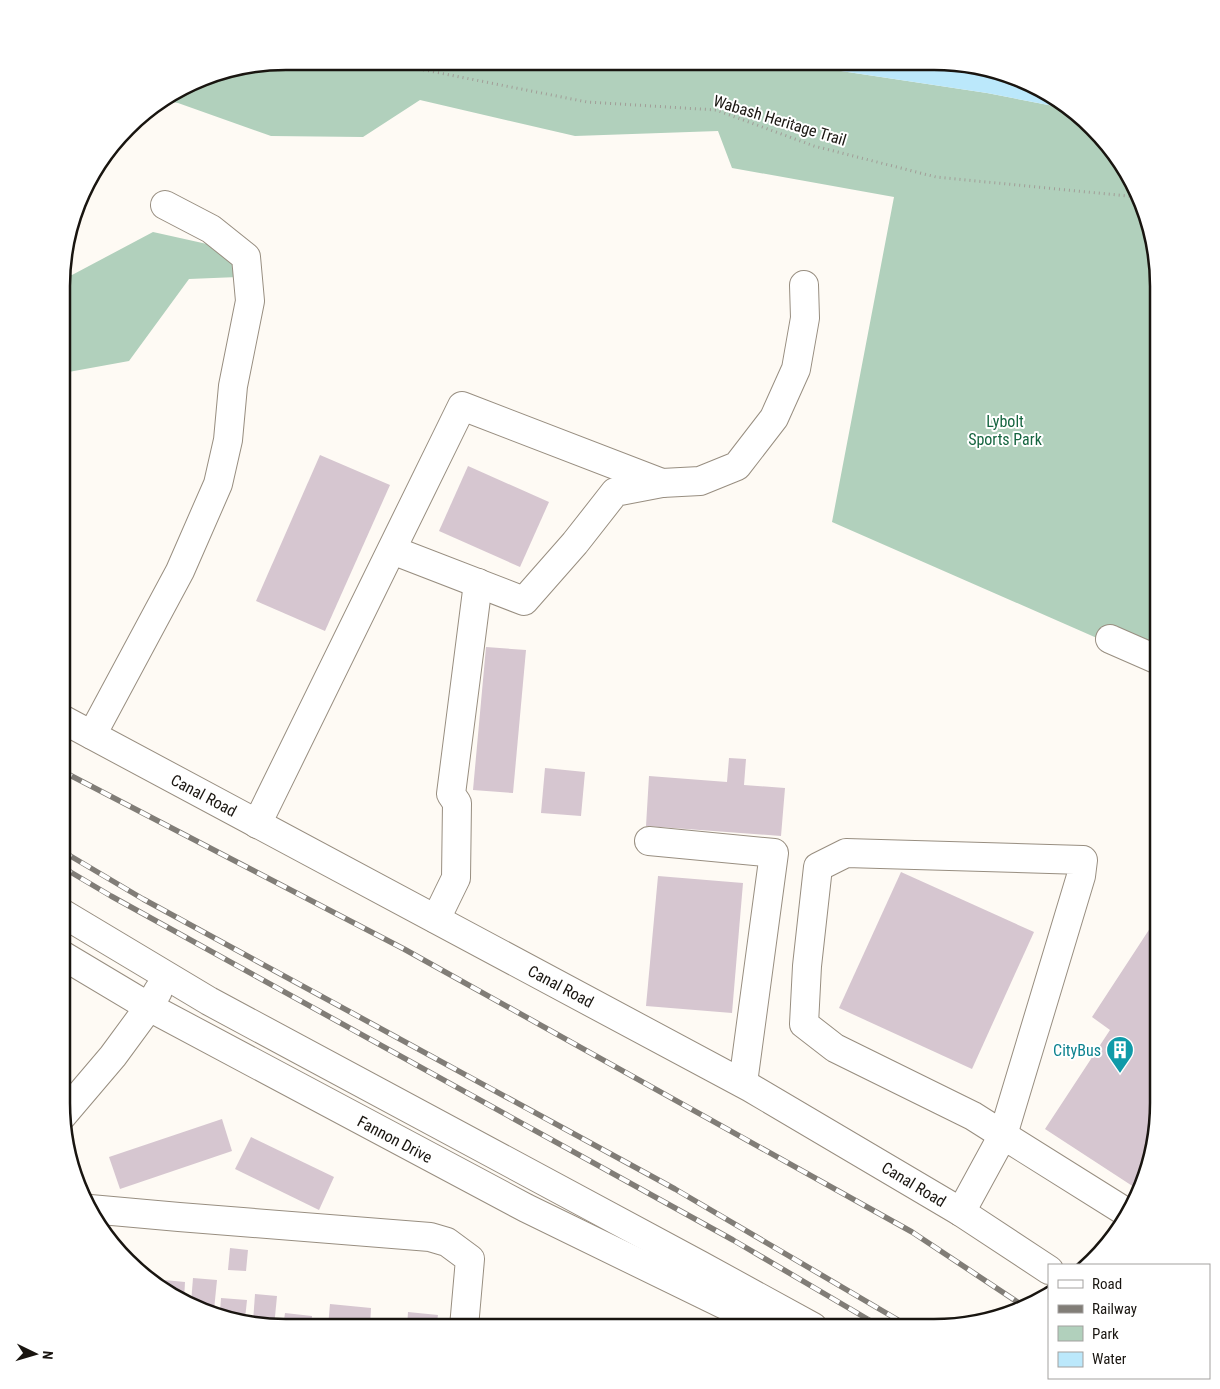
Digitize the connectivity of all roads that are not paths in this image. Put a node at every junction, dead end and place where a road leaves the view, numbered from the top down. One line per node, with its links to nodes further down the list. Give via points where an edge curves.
1 (164, 206): 11 (street, via 211,229 246,257 250,300 218,484 180,571)
2 (804, 285): 4 (street, via 805,318 796,369 774,418 737,466 700,481)
3 (618, 465): 4 (street); 5 (street); 6 (street, via 462,406)
4 (662, 483): 5 (street)
5 (615, 492): 7 (street, via 524,601)
6 (392, 550): 7 (street); 12 (street)
7 (478, 583): 15 (street, via 451,794 457,803 456,878)
8 (1110, 639): 9 (street)
9 (1150, 656)
10 (70, 723): 11 (street, Canal Road)
11 (92, 735): 12 (street, Canal Road)
12 (257, 824): 15 (street, Canal Road)
13 (649, 841): 19 (street, via 774,853)
14 (70, 918): 17 (street, Fannon Drive)
15 (436, 919): 19 (street, Canal Road)
16 (70, 960): 18 (street, Fannon Drive)
17 (166, 976): 18 (street); 28 (street, Fannon Drive)
18 (149, 1007): 20 (street); 27 (street, Fannon Drive, via 526,1208)
19 (742, 1083): 23 (street, Canal Road)
20 (70, 1107)
21 (1003, 1135): 21 (street, via 1081,876 1082,860 846,853 818,867 804,1024 834,1048 973,1116); 22 (street); 23 (street)
22 (1122, 1210)
23 (961, 1212): 25 (street, Canal Road)
24 (103, 1217): 26 (street, via 179,1218 430,1237 447,1242 470,1258)
25 (1048, 1269)
26 (465, 1319)
27 (754, 1319)
28 (798, 1319)

